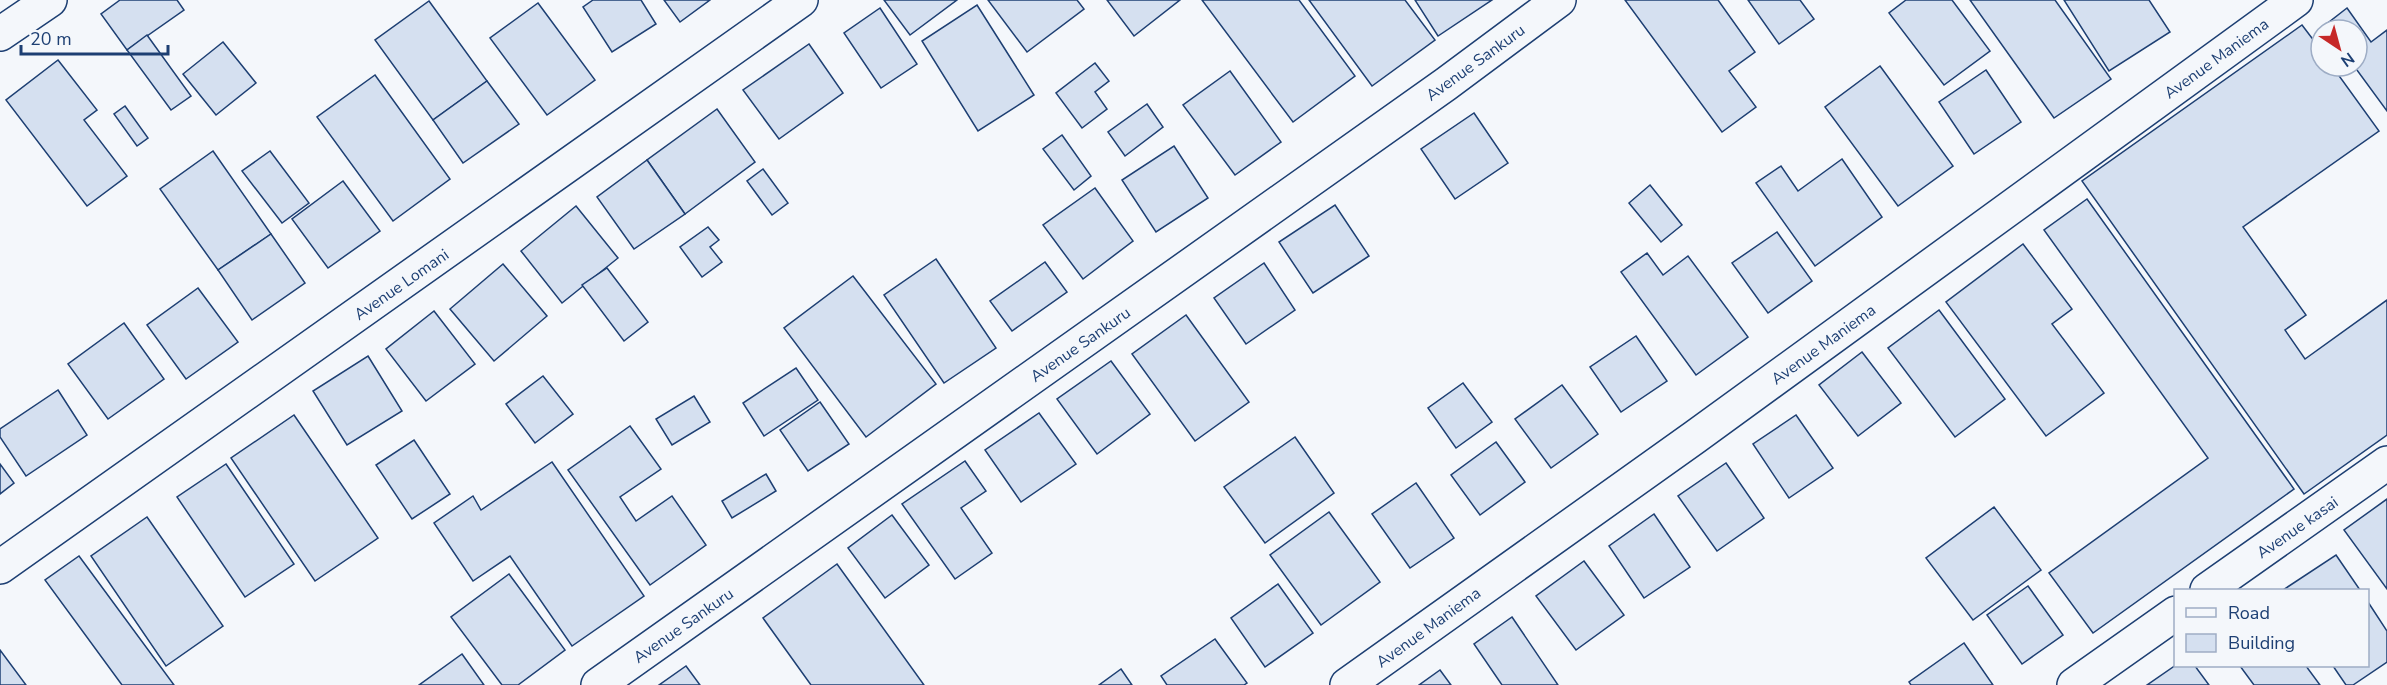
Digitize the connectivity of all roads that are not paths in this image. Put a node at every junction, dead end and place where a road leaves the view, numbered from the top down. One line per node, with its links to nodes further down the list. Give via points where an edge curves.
1 (50, 0): 5 (street)
2 (801, 0): 7 (street, Avenue Lomani)
3 (1559, 0): 10 (street, Avenue Sankuru)
4 (2296, 0): 11 (street, Avenue Maniema)
5 (0, 34)
6 (2387, 463): 8 (street, Avenue kasai)
7 (0, 567)
8 (2210, 589)
9 (2174, 614): 12 (street)
10 (598, 685)
11 (1347, 685)
12 (2074, 685)

